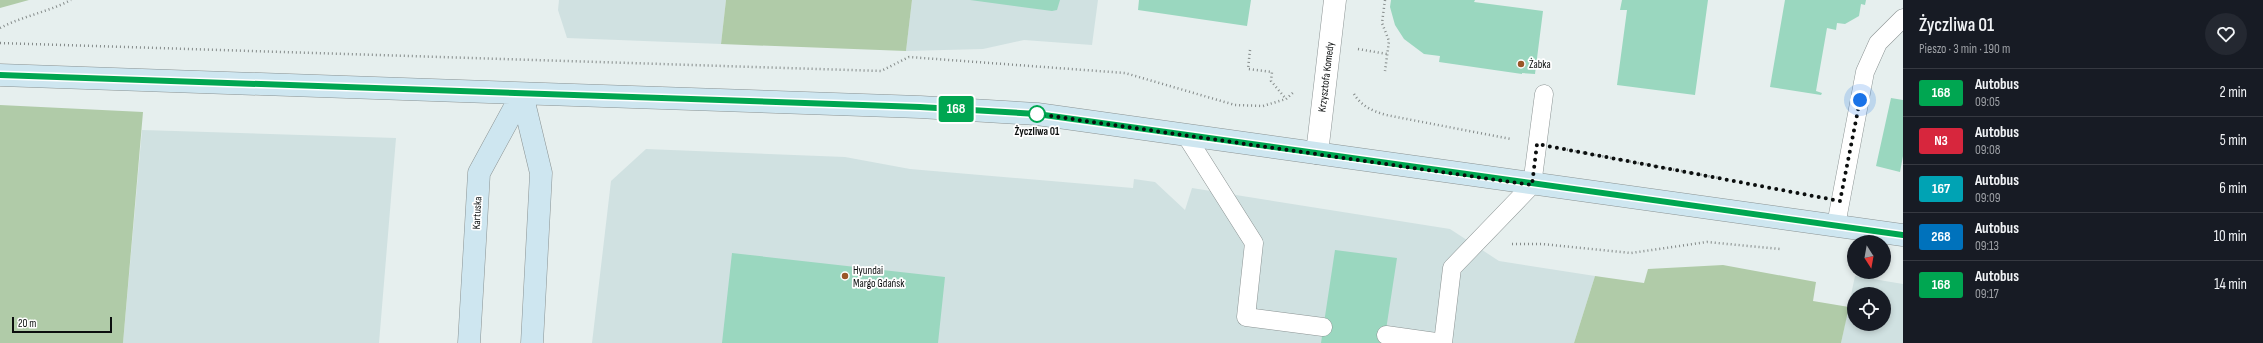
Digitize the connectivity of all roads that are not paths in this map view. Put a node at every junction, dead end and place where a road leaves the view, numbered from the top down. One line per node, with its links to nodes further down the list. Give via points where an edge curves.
1 (1335, 0): 7 (street, Krzysztofa Komedy)
2 (1903, 18): 9 (lane, via 1878,42 1865,72)
3 (0, 75): 4 (street)
4 (522, 94): 6 (street, via 1029,113); 13 (street, Kartuska, via 479,173); 14 (street, via 541,173)
5 (1544, 94): 8 (lane)
6 (1185, 134): 7 (street); 11 (lane, via 1254,243 1246,317)
7 (1317, 153): 8 (street)
8 (1532, 185): 9 (street); 12 (lane, via 1452,268 1443,343)
9 (1836, 225): 10 (street)
10 (1903, 235)
11 (1323, 327)
12 (1386, 335)
13 (469, 343)
14 (532, 343)

